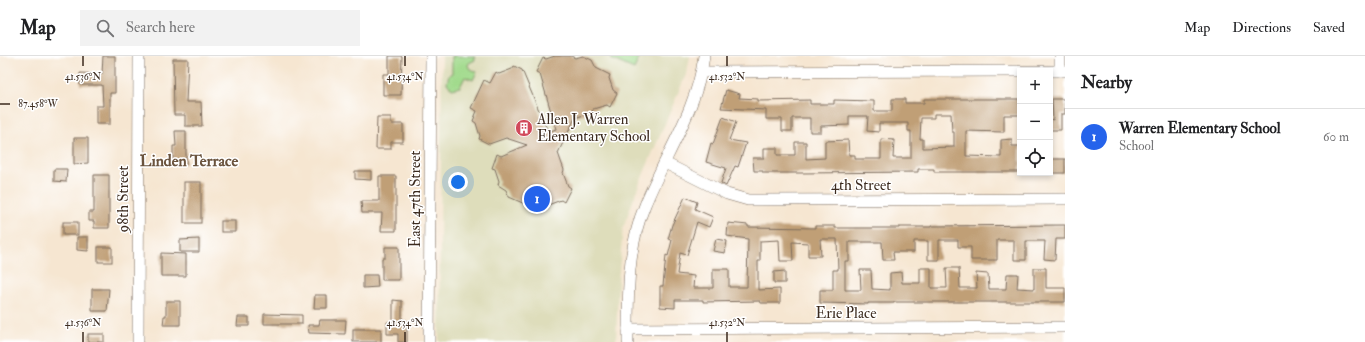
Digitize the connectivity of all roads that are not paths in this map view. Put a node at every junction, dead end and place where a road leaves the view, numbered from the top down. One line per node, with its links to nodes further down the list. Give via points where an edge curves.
1 (139, 56): 11 (street, 98th Street)
2 (431, 56): 12 (street, East 47th Street)
3 (704, 56): 6 (street)
4 (1060, 56): 5 (street)
5 (1063, 70): 6 (street)
6 (702, 72): 7 (street, via 689,110)
7 (665, 163): 8 (street, 4th Street, via 727,194 748,200); 10 (street, via 645,204 636,232 628,281)
8 (1065, 199)
9 (1065, 327): 10 (street, Erie Place)
10 (628, 329): 13 (street)
11 (138, 342)
12 (429, 342)
13 (628, 342)

